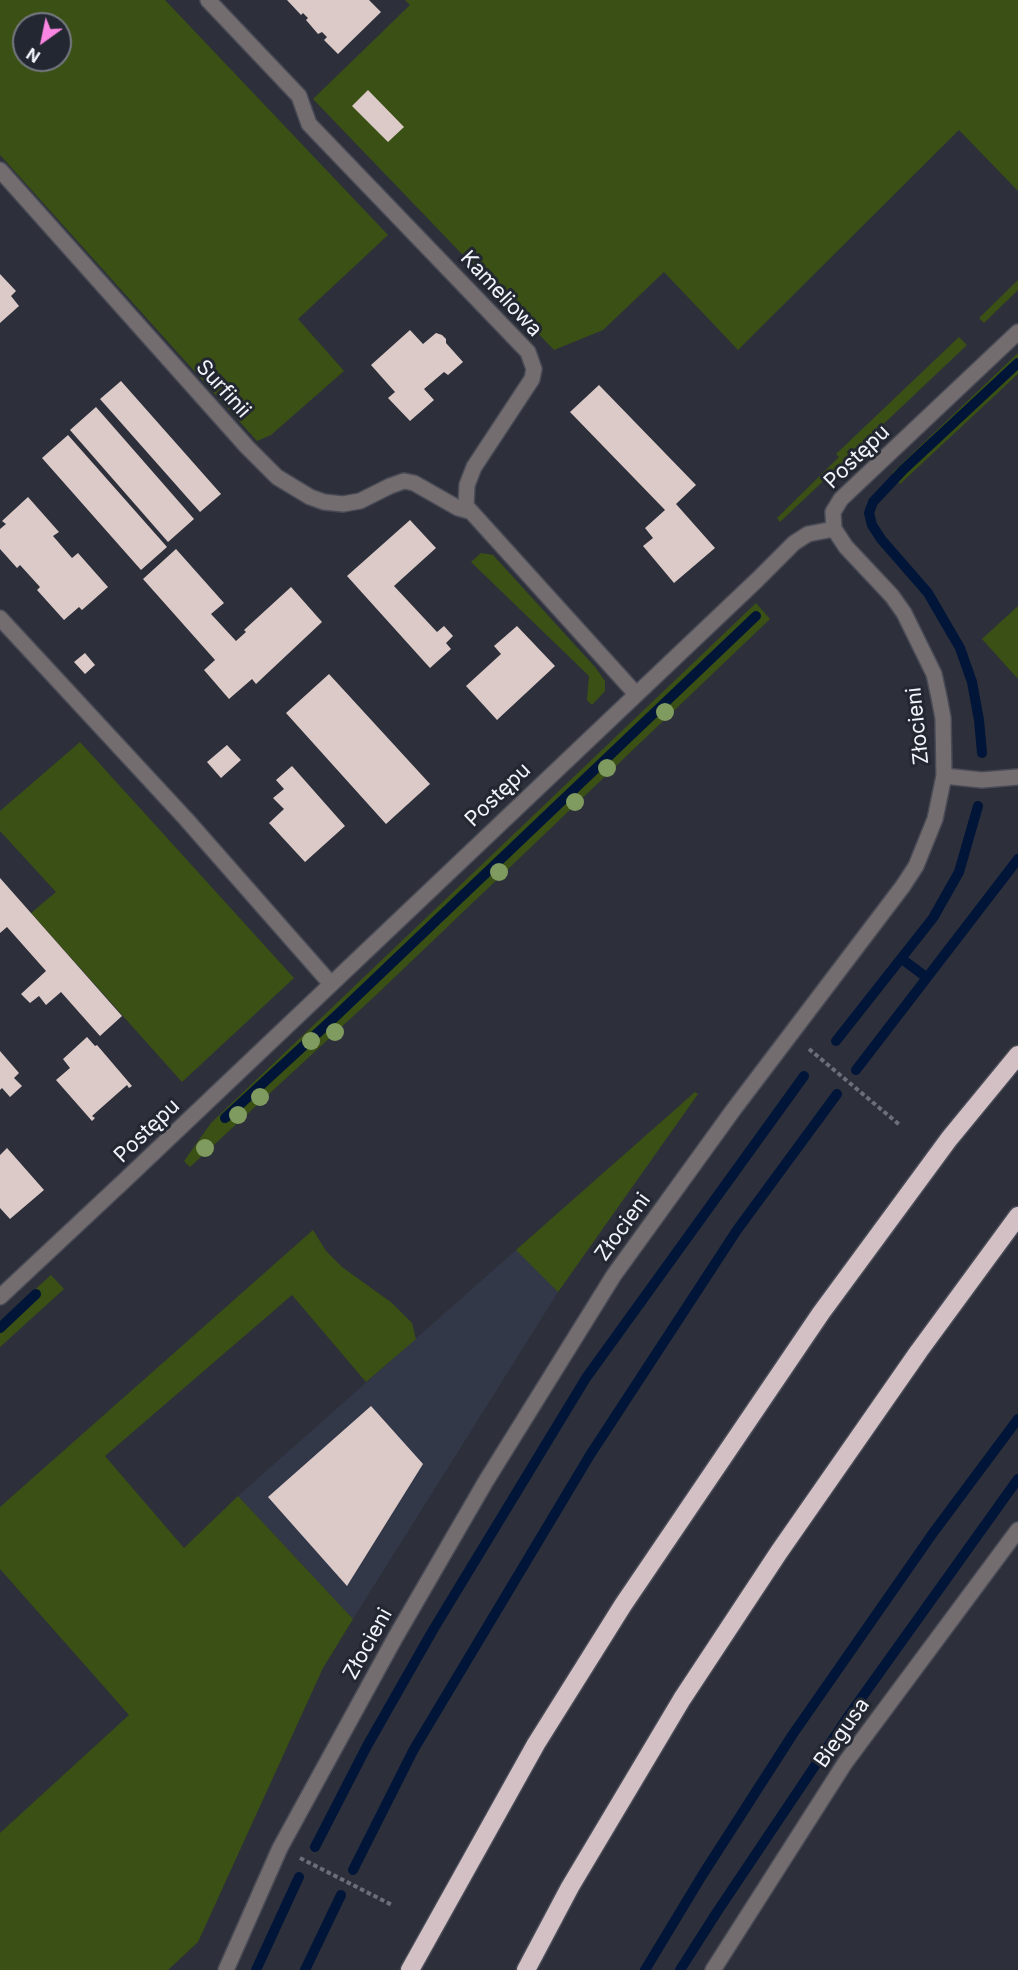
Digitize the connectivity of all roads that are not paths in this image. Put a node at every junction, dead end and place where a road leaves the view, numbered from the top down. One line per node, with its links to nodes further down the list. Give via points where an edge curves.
1 (208, 0): 4 (street, Kameliowa, via 299,96 309,124 528,352 534,369 532,379 474,467 465,499)
2 (0, 170): 4 (street, Surfinii, via 277,477 310,497 343,504 360,501 404,481)
3 (1018, 332): 5 (street, Postępu, via 841,500 833,512)
4 (469, 511): 7 (street)
5 (834, 528): 7 (street, Postępu, via 808,534 794,543); 8 (street, Złocieni, via 904,613 926,655 943,718)
6 (0, 618): 10 (street, via 186,819)
7 (636, 694): 10 (street, Postępu)
8 (944, 776): 9 (street, via 982,780); 15 (street, Złocieni, via 935,819 916,866 903,886 608,1284 486,1480 280,1848)
9 (1018, 777)
10 (331, 984): 13 (street, Postępu)
11 (1018, 1055): 16 (highway, via 949,1139 821,1313 623,1605 536,1744)
12 (1018, 1216): 17 (highway, via 919,1351 707,1660 570,1887)
13 (0, 1297)
14 (1018, 1530): 18 (street, Biegusa, via 845,1763)
15 (226, 1970)
16 (410, 1970)
17 (526, 1970)
18 (713, 1970)

